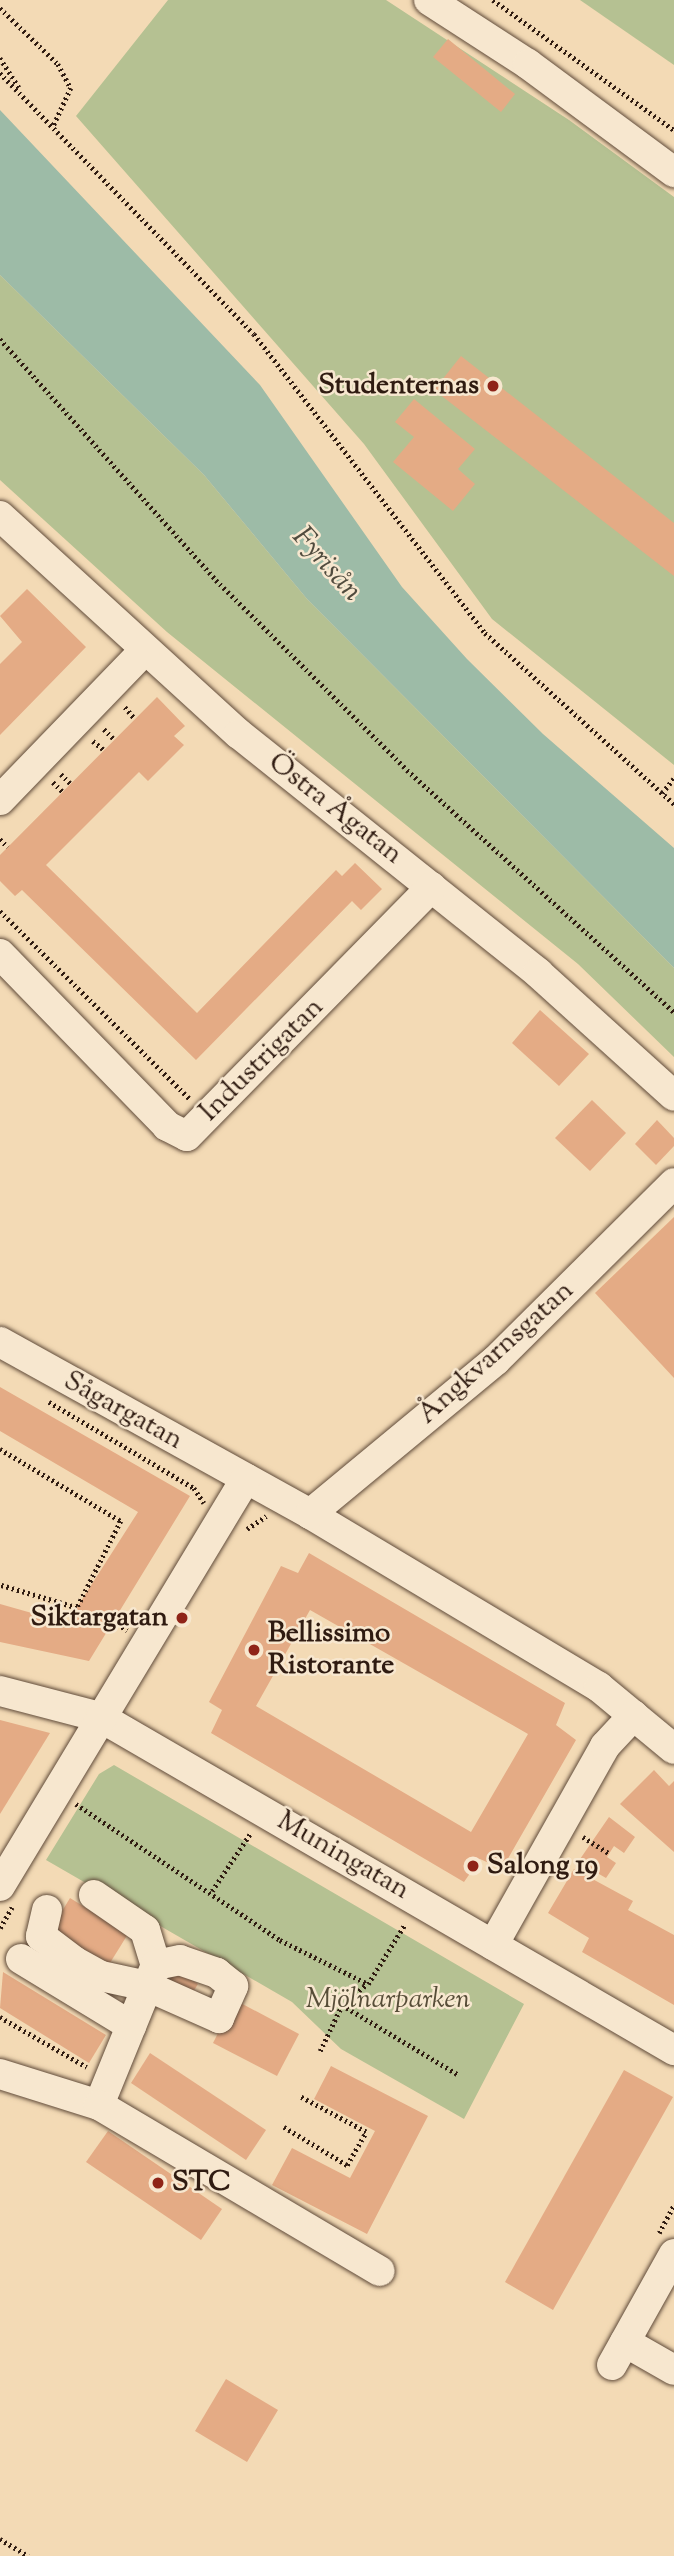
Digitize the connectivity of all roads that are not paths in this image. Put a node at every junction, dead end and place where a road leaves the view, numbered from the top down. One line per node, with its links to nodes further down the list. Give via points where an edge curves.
1 (429, 0): 2 (street, via 528,64)
2 (674, 172)
3 (0, 516): 4 (street, Östra Ågatan)
4 (145, 650): 5 (street); 6 (street, Östra Ågatan, via 239,734)
5 (0, 800)
6 (432, 887): 7 (street, Industrigatan, via 187,1136 167,1126); 8 (street, Östra Ågatan, via 538,973)
7 (0, 954)
8 (674, 1096)
9 (674, 1183): 12 (street, Ångkvarnsgatan, via 496,1360)
10 (0, 1342): 11 (street, Sågargatan)
11 (246, 1479): 12 (street); 15 (street, via 240,1525)
12 (310, 1514): 14 (street, via 599,1687)
13 (0, 1691): 15 (street, Muningatan)
14 (634, 1715): 16 (street); 20 (street, via 606,1746)
15 (100, 1717): 17 (street); 20 (street, Muningatan)
16 (674, 1749)
17 (9, 1891)
18 (94, 1895): 22 (street, via 145,1930)
19 (47, 1910): 22 (street, via 41,1936 53,1947 101,1976)
20 (493, 1945): 24 (street, Muningatan)
21 (21, 1959): 23 (street)
22 (152, 1975): 23 (street)
23 (131, 2026): 26 (street)
24 (674, 2050)
25 (0, 2074): 26 (street)
26 (104, 2092): 28 (street)
27 (670, 2270): 29 (street, via 619,2354)
28 (380, 2271)
29 (674, 2370)

